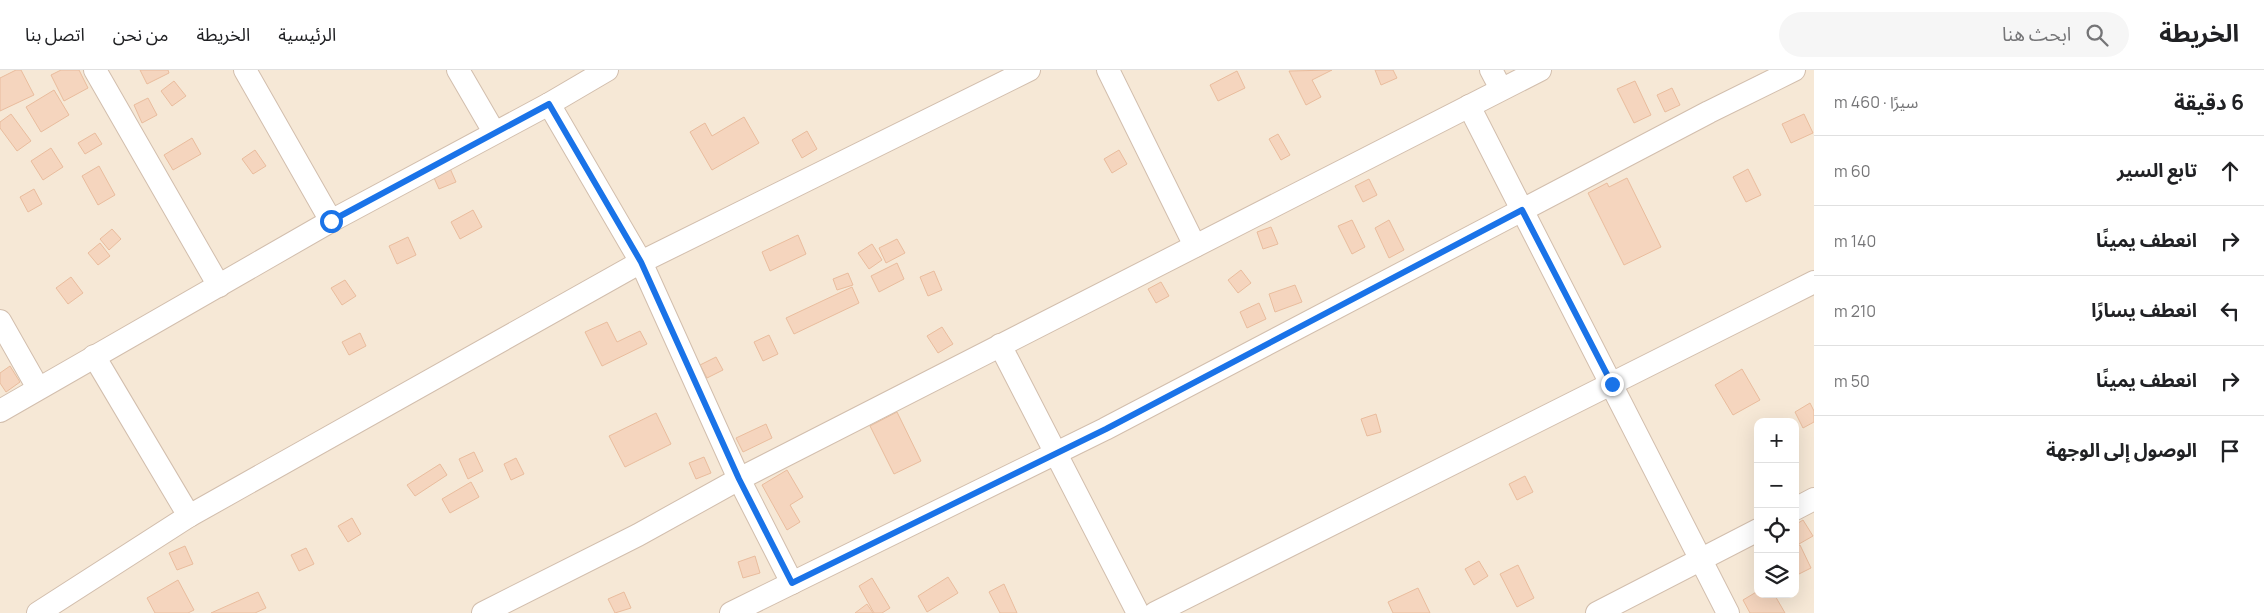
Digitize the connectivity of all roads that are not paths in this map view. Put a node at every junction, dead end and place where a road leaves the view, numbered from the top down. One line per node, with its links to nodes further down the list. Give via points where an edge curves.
1 (95, 70): 18 (street)
2 (245, 70): 14 (street)
3 (458, 70): 12 (street)
4 (607, 70): 10 (street)
5 (1029, 70): 16 (street)
6 (1108, 70): 15 (street)
7 (1540, 70): 9 (street)
8 (1794, 70): 13 (street)
9 (1496, 80): 11 (street)
10 (549, 104): 12 (street); 16 (street)
11 (1469, 106): 13 (street); 15 (street)
12 (494, 132): 14 (street)
13 (1522, 210): 22 (street); 25 (street)
14 (331, 221): 18 (street)
15 (1194, 246): 20 (street)
16 (641, 262): 26 (street); 29 (street)
17 (1814, 282): 22 (street)
18 (219, 286): 21 (street)
19 (0, 321): 23 (street)
20 (1000, 345): 25 (street); 26 (street)
21 (94, 356): 23 (street); 29 (street)
22 (1612, 384): 31 (street); 37 (street)
23 (38, 388): 24 (street)
24 (0, 411)
25 (1056, 453): 32 (street); 36 (street)
26 (739, 479): 32 (street); 34 (street)
27 (1814, 499): 28 (street)
28 (1798, 508)
29 (189, 516): 33 (street)
30 (1754, 532): 31 (street)
31 (1701, 560): 38 (street); 39 (street)
32 (792, 583): 35 (street)
33 (38, 613)
34 (483, 613)
35 (731, 613)
36 (1138, 613)
37 (1155, 613)
38 (1598, 613)
39 (1728, 613)

